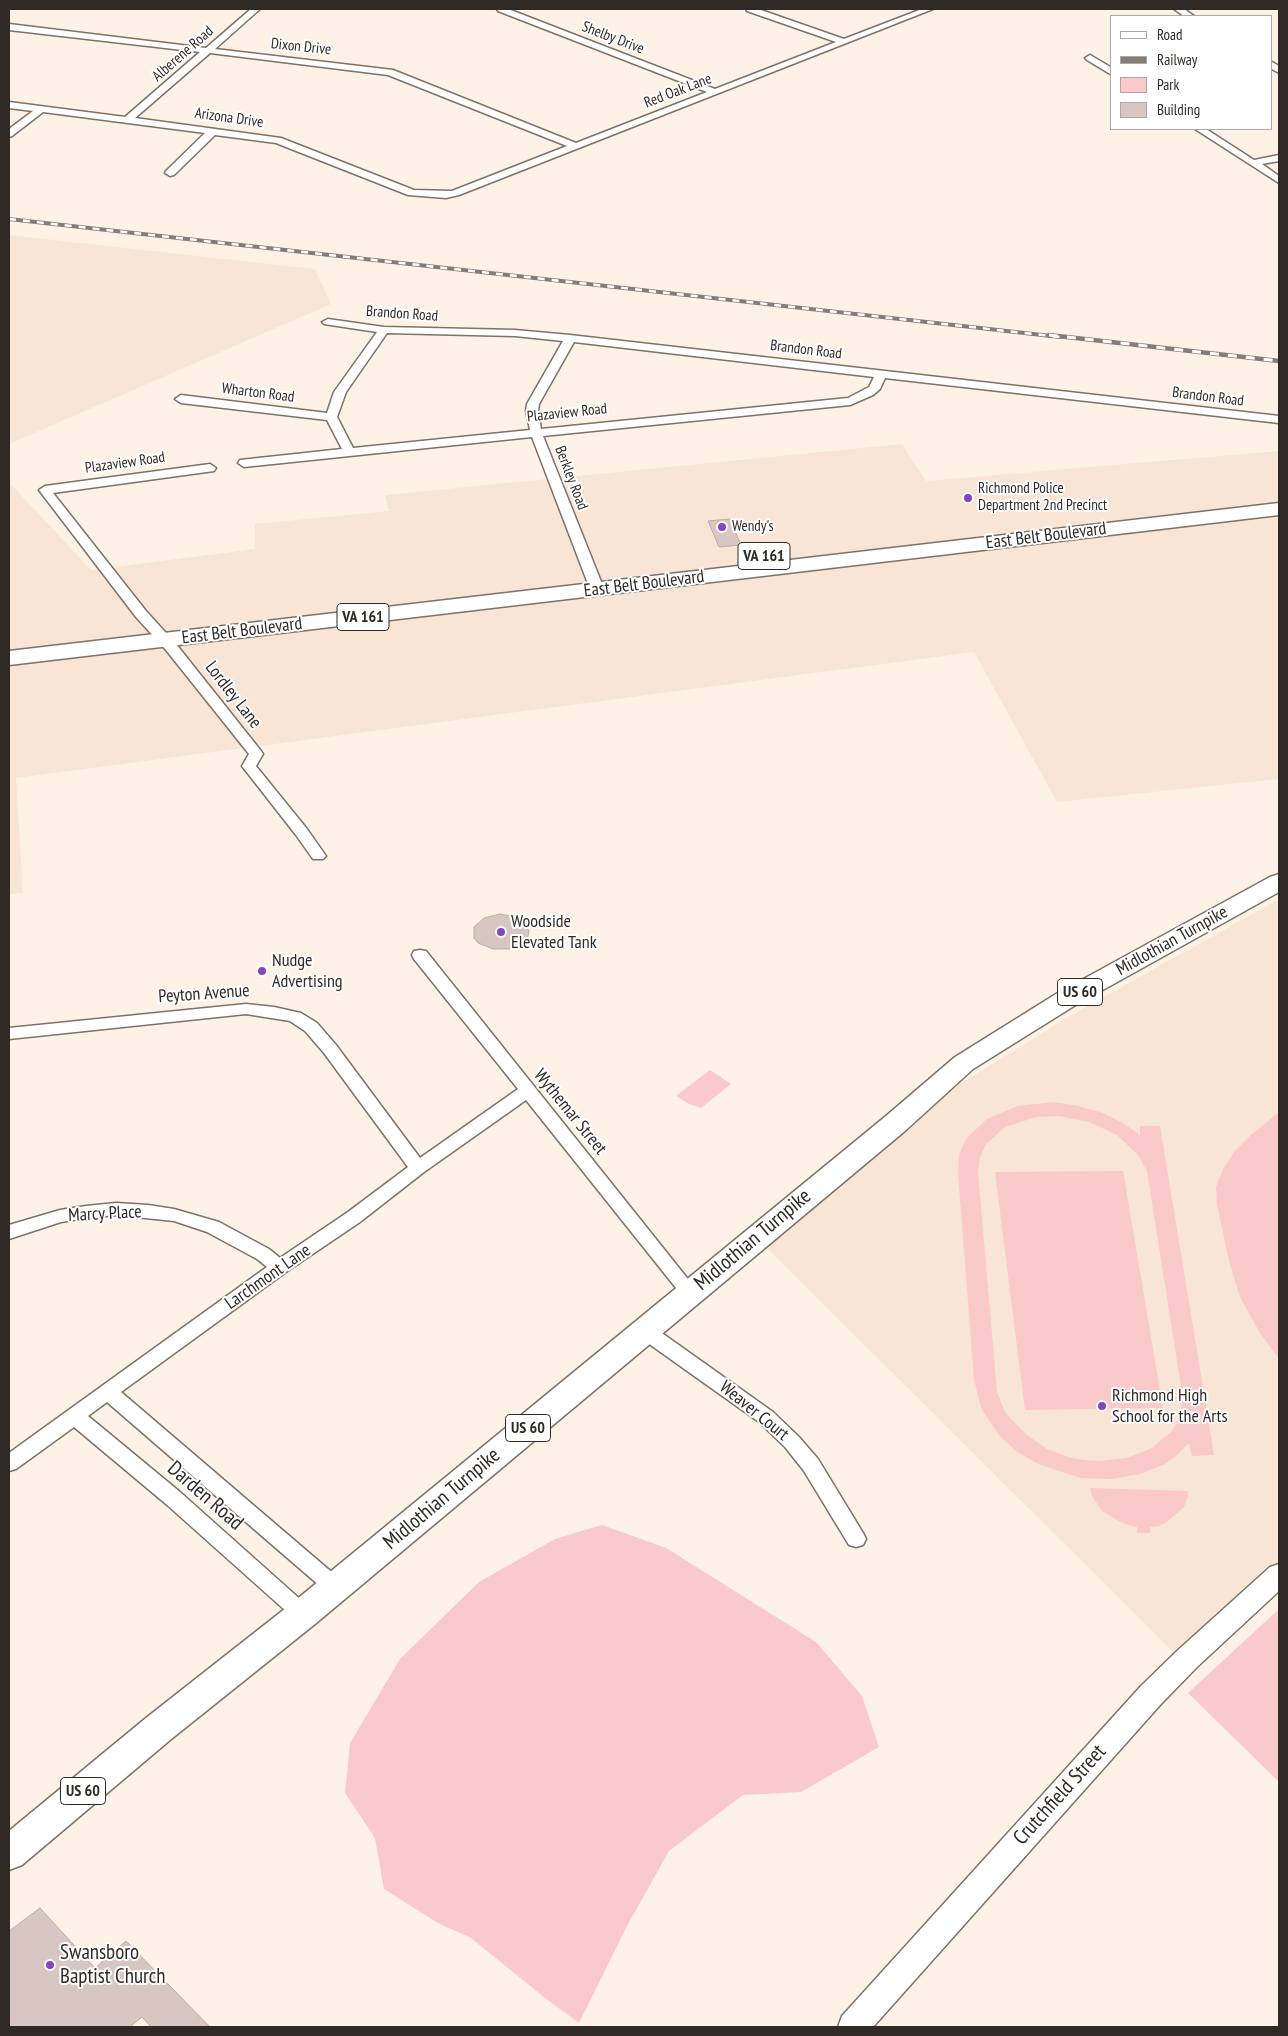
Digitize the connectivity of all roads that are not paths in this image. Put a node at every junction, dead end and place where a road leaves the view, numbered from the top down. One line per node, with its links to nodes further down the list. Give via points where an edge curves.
1 (256, 9): 7 (street, Alberene Road)
2 (501, 9): 10 (street, Shelby Drive)
3 (750, 9): 6 (street)
4 (929, 9): 6 (street, Red Oak Lane)
5 (9, 27): 7 (street, Dixon Drive)
6 (844, 42): 10 (street, Red Oak Lane)
7 (206, 51): 13 (street, Alberene Road); 17 (street, Dixon Drive, via 390,72)
8 (1090, 58): 9 (street)
9 (1110, 71)
10 (715, 92): 17 (street, Red Oak Lane)
11 (9, 105): 12 (street, Arizona Drive)
12 (41, 109): 13 (street, Arizona Drive); 16 (street)
13 (127, 120): 15 (street, Arizona Drive)
14 (1202, 130): 19 (street)
15 (213, 131): 20 (street); 22 (street, Arizona Drive, via 278,140 412,193)
16 (9, 134)
17 (576, 146): 22 (street, Red Oak Lane, via 455,194)
18 (1279, 158): 19 (street)
19 (1253, 163): 21 (street)
20 (170, 173)
21 (1279, 180)
22 (436, 196)
23 (328, 322): 24 (street, Brandon Road)
24 (384, 330): 25 (street, Brandon Road, via 515,333); 28 (street, via 340,392)
25 (570, 338): 26 (street, Brandon Road); 30 (street, Berkley Road, via 533,404)
26 (882, 374): 29 (street, Brandon Road); 30 (street, Plazaview Road, via 870,393 850,400)
27 (181, 399): 28 (street, Wharton Road)
28 (331, 417): 31 (street)
29 (1279, 420)
30 (536, 433): 31 (street, Plazaview Road); 37 (street, Berkley Road)
31 (349, 452): 32 (street, Plazaview Road)
32 (244, 464)
33 (210, 468): 34 (street, Plazaview Road)
34 (45, 490): 38 (street, Lordley Lane)
35 (1279, 498): 37 (main road, East Belt Boulevard / VA 161, via 689,564)
36 (1279, 509): 37 (main road, East Belt Boulevard / VA 161)
37 (595, 584): 38 (main road, East Belt Boulevard / VA 161)
38 (159, 634): 39 (main road, East Belt Boulevard / VA 161); 40 (main road, East Belt Boulevard / VA 161); 41 (street, Lordley Lane, via 256,754 249,766)
39 (9, 644)
40 (9, 658)
41 (318, 856)
42 (1279, 882): 47 (main road, Midlothian Turnpike / US 60, via 1109,975 985,1049 964,1063)
43 (1279, 899): 47 (main road, Midlothian Turnpike / US 60, via 1062,1020)
44 (420, 955): 46 (street, Wythemar Street)
45 (9, 1033): 48 (street, Peyton Avenue, via 246,1009 295,1017 311,1027 330,1049)
46 (527, 1092): 48 (street, Larchmont Lane); 51 (street, Wythemar Street)
47 (896, 1123): 51 (main road, Midlothian Turnpike / US 60)
48 (418, 1168): 50 (street, Larchmont Lane, via 354,1218)
49 (9, 1232): 50 (street, Marcy Place, via 60,1216 86,1212 116,1209 148,1211 174,1215 213,1228 263,1254)
50 (280, 1267): 53 (street, Larchmont Lane)
51 (690, 1293): 52 (main road, Midlothian Turnpike / US 60)
52 (645, 1332): 56 (street, Weaver Court, via 766,1417 792,1442 811,1465); 58 (main road, Midlothian Turnpike / US 60)
53 (108, 1392): 54 (street, Larchmont Lane); 58 (street, Darden Road)
54 (74, 1416): 55 (street, Larchmont Lane); 59 (street, Darden Road, via 173,1498)
55 (9, 1463)
56 (856, 1539)
57 (1279, 1575): 61 (street, Crutchfield Street, via 1151,1695)
58 (335, 1587): 59 (main road, Midlothian Turnpike / US 60)
59 (303, 1614): 60 (main road, Midlothian Turnpike / US 60)
60 (9, 1853)
61 (853, 2027)

